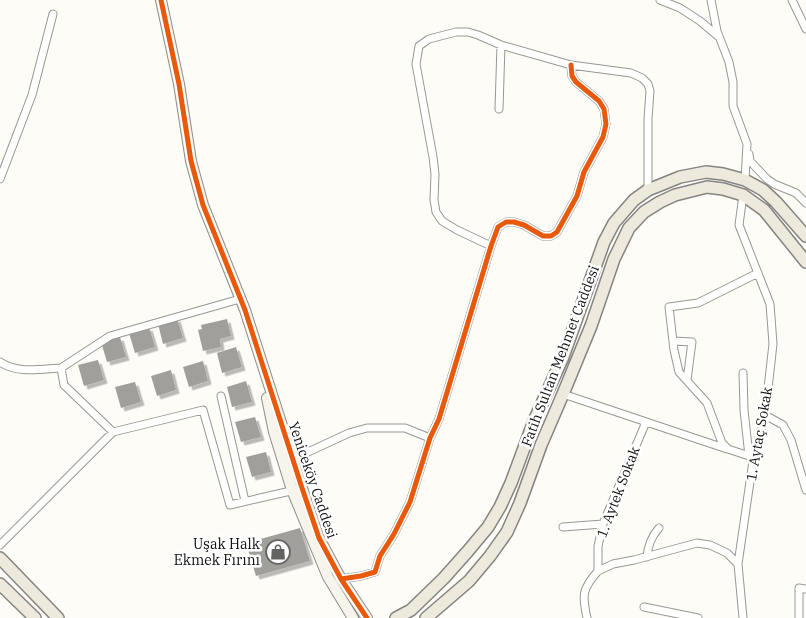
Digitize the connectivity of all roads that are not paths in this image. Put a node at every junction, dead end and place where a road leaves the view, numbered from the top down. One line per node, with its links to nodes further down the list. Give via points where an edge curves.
1 (161, 0): 21 (street, via 180,84 191,161 203,205)
2 (660, 0): 7 (street, via 680,8)
3 (711, 0): 7 (street)
4 (792, 0): 6 (street)
5 (53, 14): 12 (street, via 32,95)
6 (806, 29)
7 (720, 37): 11 (street, via 734,82 732,106)
8 (501, 45): 9 (street); 10 (street); 18 (street, via 468,32 456,32 429,39 419,46 416,64 433,157 436,212 450,226)
9 (570, 65): 14 (street, via 631,73 648,84); 18 (street, via 576,82 604,109 606,124 577,196 558,232 543,236 524,225 506,222 498,227)
10 (498, 108)
11 (746, 144): 13 (street); 16 (street, via 750,161 761,173 774,184 796,192)
12 (0, 179)
13 (746, 180): 14 (main road, Fatih Sultan Mehmet Caddesi, via 706,172 680,177); 15 (main road); 17 (main road, Fatih Sultan Mehmet Caddesi, via 776,202)
14 (648, 190): 56 (main road, Fatih Sultan Mehmet Caddesi, via 625,209 604,242 563,357 500,507 488,527 444,578 411,610)
15 (743, 195): 19 (main road, Fatih Sultan Mehmet Caddesi, via 764,210); 20 (street, 1. Aytaç Sokak, via 739,225); 28 (main road, Fatih Sultan Mehmet Caddesi, via 707,188 675,195 644,212 630,228 614,259)
16 (806, 203)
17 (806, 236)
18 (491, 246): 33 (street, via 439,420)
19 (806, 262)
20 (758, 273): 22 (street, via 698,303 669,307); 30 (street, 1. Aytaç Sokak, via 770,304 772,344)
21 (240, 299): 24 (street, via 110,336); 25 (street)
22 (673, 340): 27 (street, via 679,372); 27 (street, via 692,342)
23 (0, 362): 24 (street, via 18,370)
24 (61, 368): 32 (street, via 64,385)
25 (264, 370): 35 (street, Yeniceköy Caddesi); 37 (street, Yeniceköy Caddesi, via 262,376 274,432)
26 (744, 373): 36 (street, via 744,410)
27 (687, 380): 34 (street, via 707,402 722,443)
28 (563, 394): 31 (street); 57 (main road, Fatih Sultan Mehmet Caddesi, via 507,532 469,581)
29 (221, 396): 39 (street)
30 (765, 415): 36 (street, 1. Aytaç Sokak); 38 (street, via 783,425 791,440)
31 (646, 422): 34 (street); 40 (street, 1. Aytek Sokak)
32 (113, 432): 39 (street, via 202,410 230,505); 43 (street)
33 (430, 438): 35 (street, via 405,428 367,428); 48 (street, via 410,502 380,556 375,572)
34 (728, 449): 36 (street)
35 (293, 459): 37 (street, Yeniceköy Caddesi)
36 (751, 459): 46 (street, 1. Aytaç Sokak)
37 (297, 489): 39 (street); 48 (street, Yeniceköy Caddesi); 54 (street, Yeniceköy Caddesi, via 328,577)
38 (806, 490)
39 (245, 501)
40 (603, 524): 41 (street); 47 (street, 1. Aytek Sokak, via 598,546)
41 (563, 527)
42 (658, 528): 44 (street, via 648,545)
43 (0, 545)
44 (647, 557): 46 (street, via 697,543 727,553); 47 (street)
45 (0, 558): 53 (main road)
46 (738, 564): 60 (street, 1. Aytaç Sokak)
47 (598, 570): 58 (street, via 587,582 583,600)
48 (341, 579): 55 (street, Yeniceköy Caddesi)
49 (0, 584): 52 (main road)
50 (803, 588): 61 (street)
51 (644, 607): 59 (street)
52 (35, 618)
53 (58, 618)
54 (353, 618)
55 (367, 618)
56 (396, 618)
57 (426, 618)
58 (587, 618)
59 (698, 618)
60 (743, 618)
61 (800, 618)

